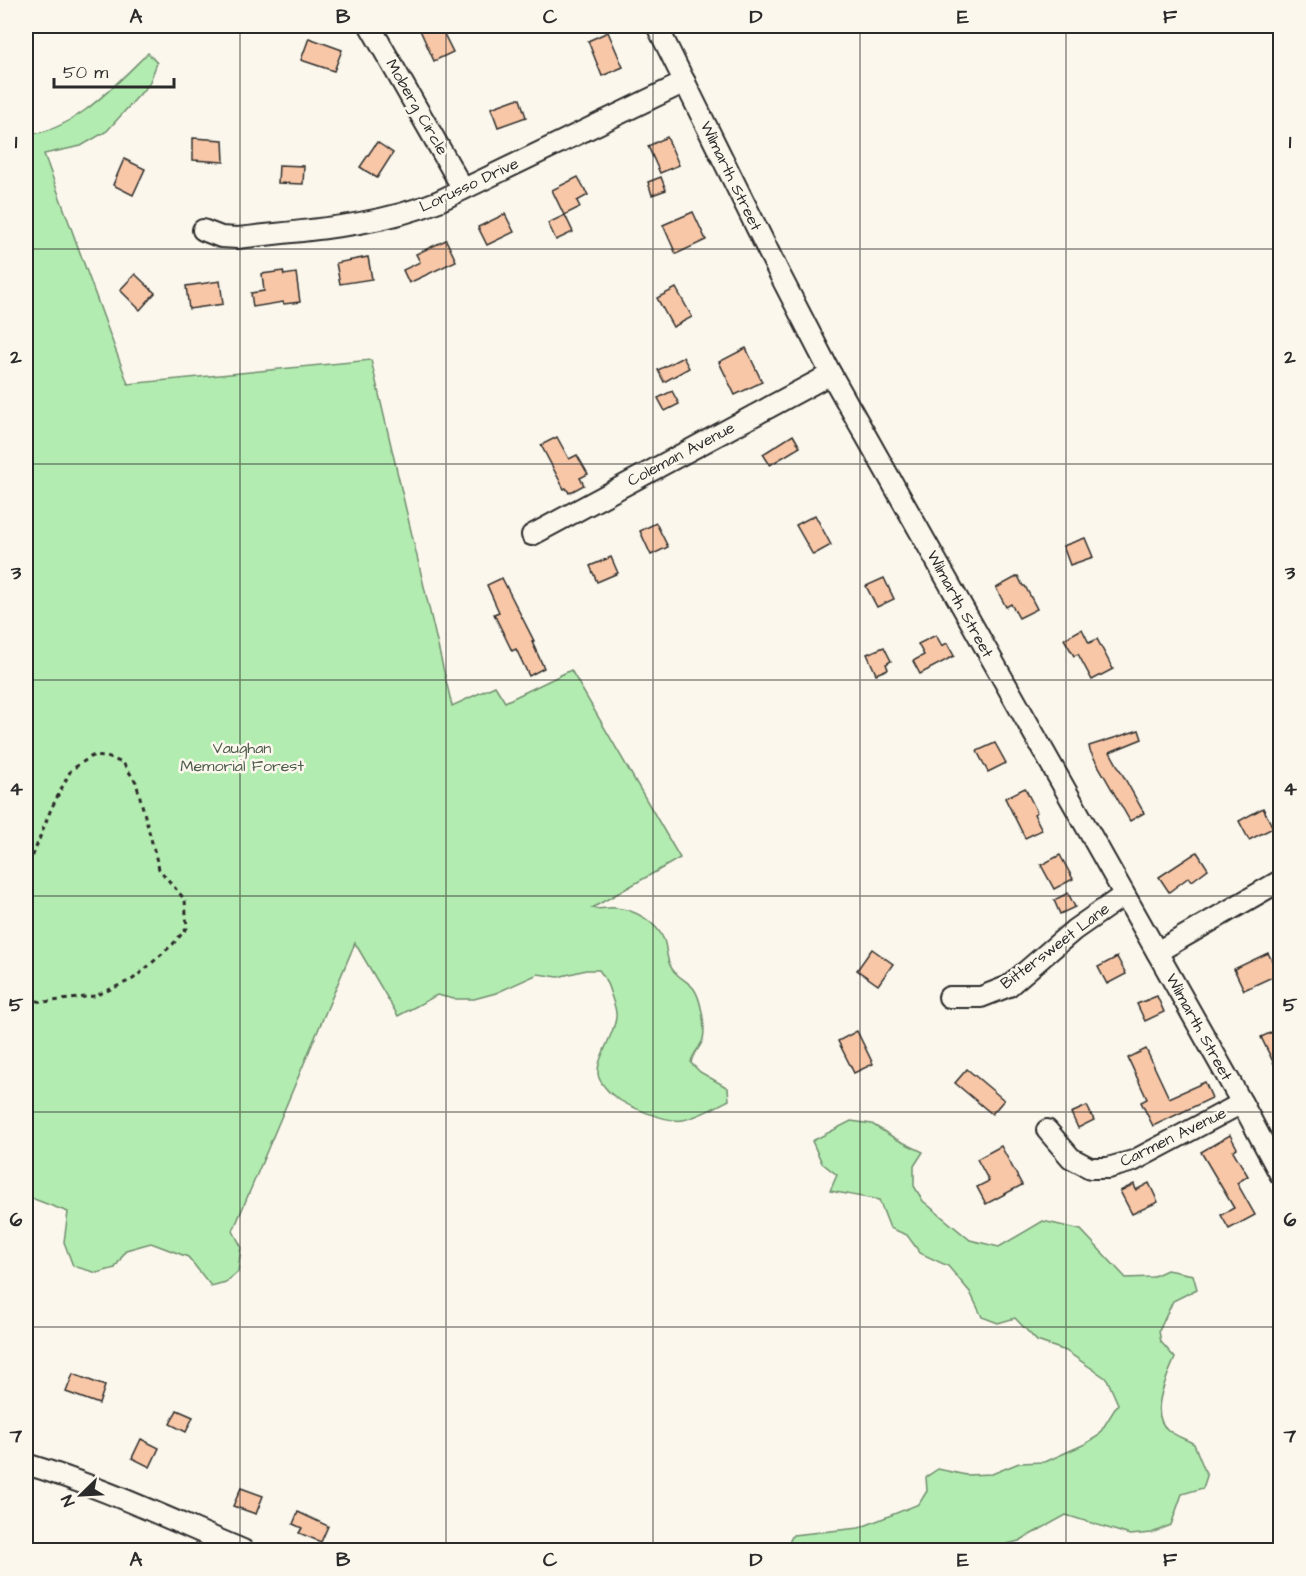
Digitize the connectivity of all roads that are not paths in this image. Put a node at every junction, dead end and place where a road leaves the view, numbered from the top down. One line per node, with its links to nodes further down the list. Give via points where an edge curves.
1 (370, 26): 4 (street, Moberg Circle)
2 (657, 26): 3 (street, Wilmarth Street)
3 (685, 82): 4 (street, Lorusso Drive); 6 (street, Wilmarth Street)
4 (463, 189): 5 (street, Lorusso Drive, via 418,210 364,222 238,238)
5 (202, 230)
6 (831, 374): 7 (street, Coleman Avenue); 9 (street, Wilmarth Street)
7 (532, 535)
8 (1281, 881): 10 (street)
9 (1124, 895): 10 (street, Wilmarth Street); 11 (street, Bittersweet Lane, via 1074,930 1008,986 981,997)
10 (1157, 952): 12 (street, Wilmarth Street)
11 (949, 997)
12 (1242, 1103): 13 (street, Carmen Avenue, via 1133,1161 1108,1168 1090,1168 1071,1158); 14 (street, Wilmarth Street)
13 (1047, 1130)
14 (1281, 1174)
15 (26, 1464): 16 (street, via 132,1502)
16 (216, 1545): 17 (street)
17 (243, 1551)

